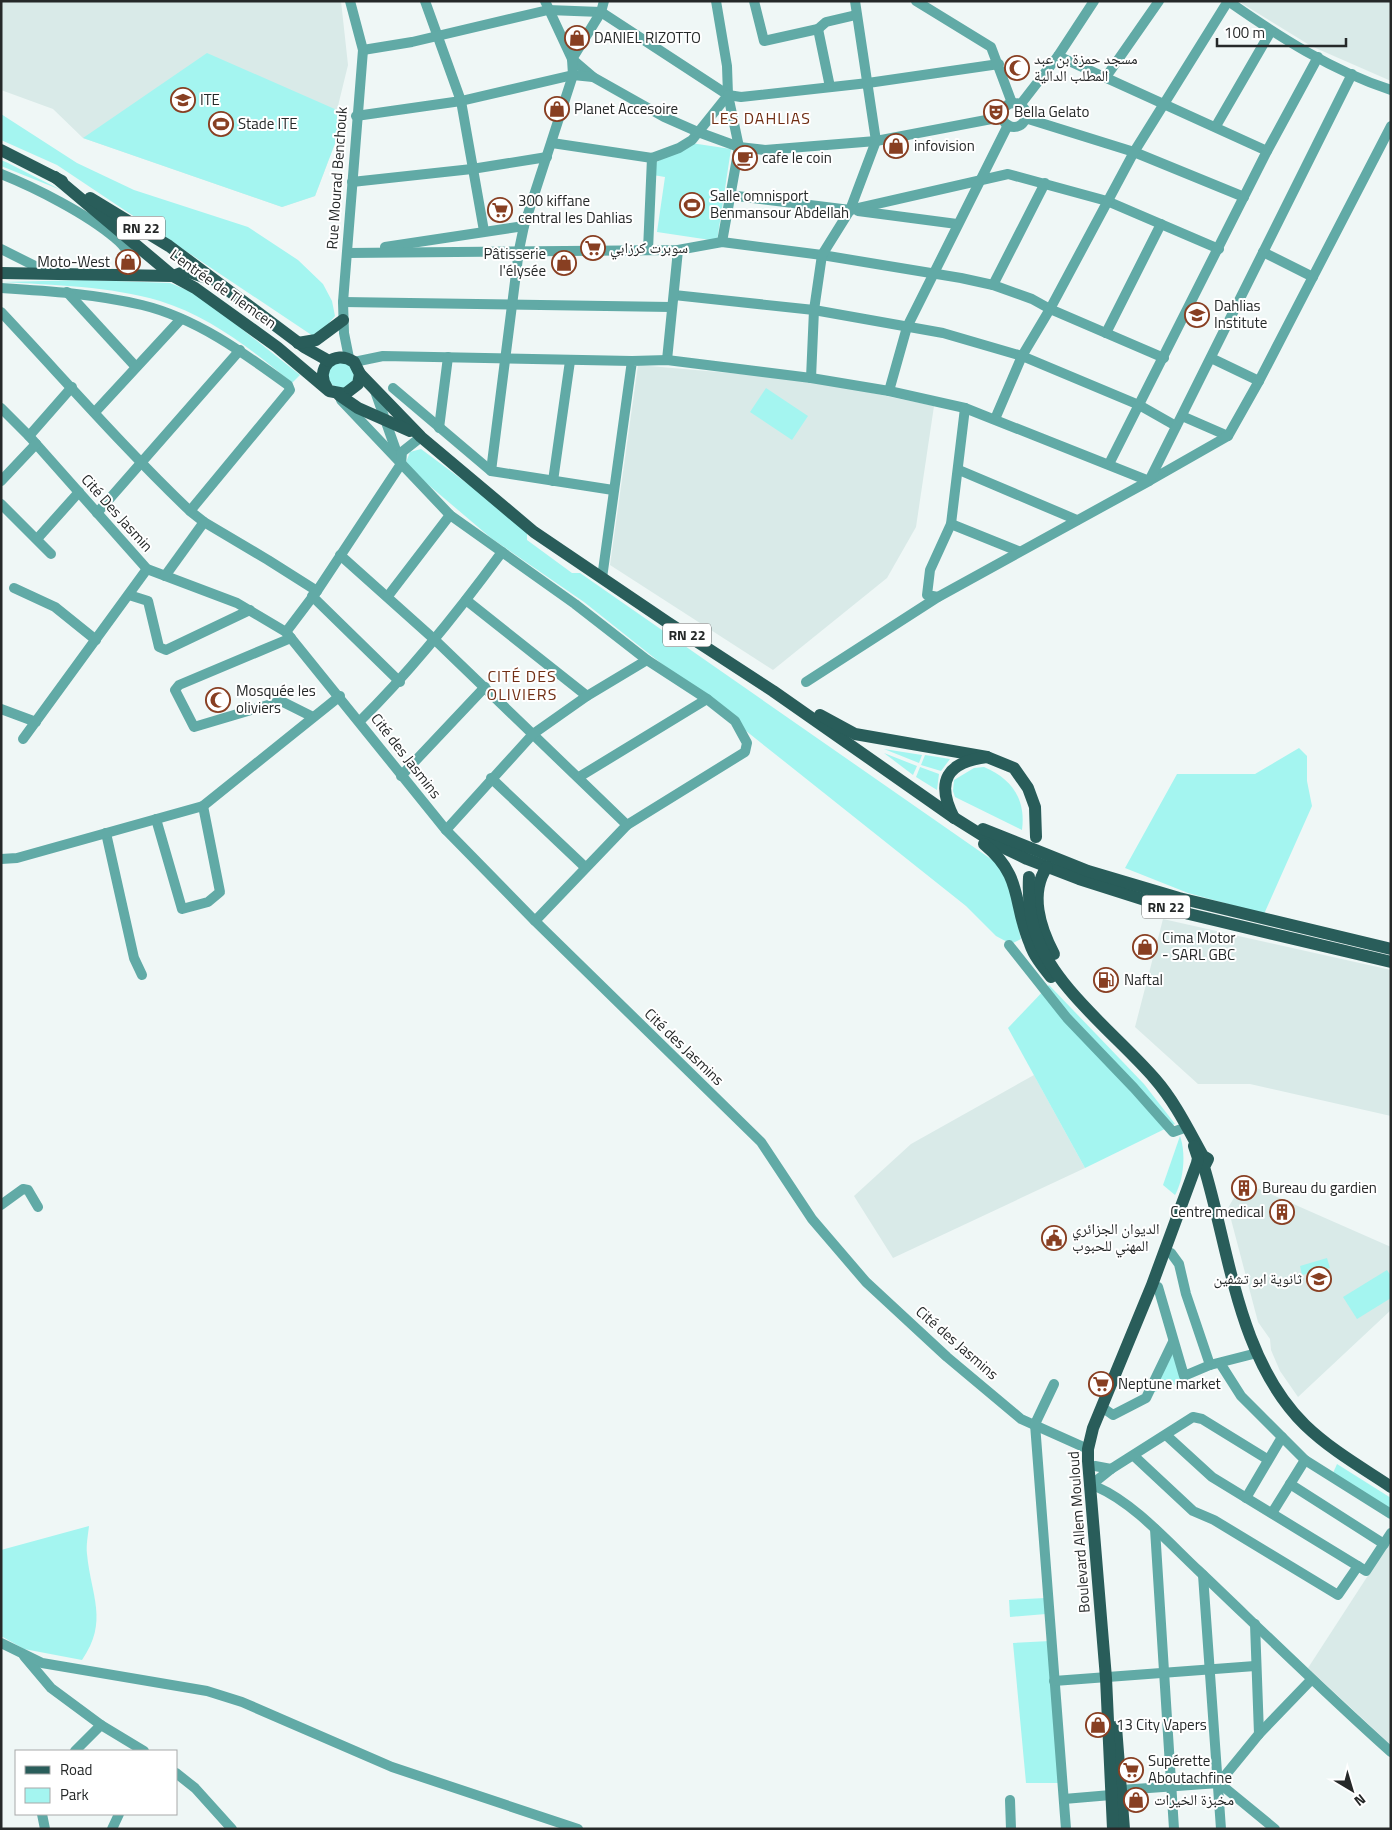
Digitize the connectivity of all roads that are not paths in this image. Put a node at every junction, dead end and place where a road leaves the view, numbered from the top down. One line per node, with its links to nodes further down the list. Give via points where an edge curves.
1 (350, 1): 17 (street, Rue Mourad Benchouk)
2 (425, 1): 16 (street)
3 (604, 1): 12 (street)
4 (716, 1): 29 (street, via 727,66)
5 (754, 1): 14 (street, via 764,42)
6 (855, 1): 13 (street)
7 (916, 1): 21 (street, via 991,47)
8 (1094, 1): 18 (street)
9 (1159, 1): 25 (street)
10 (1228, 1): 15 (street); 32 (street)
11 (546, 6): 12 (street); 16 (street); 20 (street)
12 (601, 12): 20 (street); 29 (street)
13 (856, 15): 14 (street, via 826,22); 26 (street)
14 (818, 29): 27 (street)
15 (1271, 31): 19 (street); 36 (street)
16 (436, 36): 17 (street); 30 (street)
17 (363, 50): 33 (street, Rue Mourad Benchouk)
18 (1058, 56): 25 (street); 31 (street)
19 (1318, 57): 22 (street); 43 (street)
20 (572, 59): 23 (street); 24 (street)
21 (999, 64): 26 (street); 31 (street)
22 (1352, 74): 28 (street); 69 (street)
23 (572, 75): 24 (street); 30 (street); 40 (street)
24 (593, 77): 38 (street)
25 (1106, 77): 32 (street)
26 (868, 83): 27 (street); 39 (street)
27 (830, 87): 29 (street, via 741,97)
28 (1391, 90)
29 (728, 95): 38 (street); 41 (street)
30 (461, 101): 33 (street); 47 (street)
31 (1016, 104): 34 (street, via 1025,110); 35 (street, via 1003,110)
32 (1162, 104): 36 (street); 44 (street)
33 (356, 116): 51 (street, Rue Mourad Benchouk)
34 (1025, 118): 35 (street, via 1018,126); 44 (street)
35 (1005, 121): 39 (street); 50 (street)
36 (1216, 126): 43 (street)
37 (1391, 126): 76 (street)
38 (698, 132): 41 (street); 46 (street, via 679,148)
39 (876, 141): 41 (street, via 765,150); 56 (street)
40 (552, 143): 45 (street); 46 (street)
41 (739, 147): 53 (street)
42 (1, 150): 49 (main road, L'entrée de Tlemcen / RN 22)
43 (1266, 151): 54 (street)
44 (1134, 152): 54 (street); 55 (street)
45 (547, 157): 47 (street); 59 (street)
46 (652, 158): 66 (street)
47 (472, 169): 51 (street); 60 (street)
48 (1, 174): 74 (street, via 83,216 116,238 131,257 134,266)
49 (55, 177): 62 (main road, L'entrée de Tlemcen / RN 22); 78 (main road, L'entrée de Tlemcen / RN 22, via 170,246)
50 (981, 180): 52 (street, via 1008,174); 56 (street); 57 (street)
51 (352, 182): 68 (street, Rue Mourad Benchouk)
52 (1045, 183): 55 (street); 77 (street)
53 (729, 195): 56 (street); 61 (street)
54 (1244, 197): 64 (street)
55 (1107, 201): 58 (street); 85 (street)
56 (850, 210): 57 (street); 70 (street)
57 (957, 224): 73 (street)
58 (1161, 224): 64 (street); 91 (street)
59 (524, 226): 60 (street); 65 (street)
60 (484, 231): 68 (street)
61 (722, 242): 67 (street); 70 (street)
62 (139, 247): 74 (main road, via 144,258 142,269); 75 (main road, L'entrée de Tlemcen / RN 22)
63 (1, 249): 72 (street)
64 (1219, 249): 97 (street)
65 (519, 250): 66 (street); 68 (street); 83 (street)
66 (648, 250): 67 (street)
67 (678, 250): 81 (street)
68 (347, 252): 82 (street, Rue Mourad Benchouk)
69 (1264, 252): 76 (street); 98 (street)
70 (822, 255): 73 (street); 86 (street)
71 (1, 273): 72 (main road)
72 (50, 273): 74 (main road)
73 (932, 275): 77 (street); 90 (street)
74 (130, 276): 75 (main road)
75 (173, 276): 78 (main road, via 186,271); 111 (main road, L'entrée de Tlemcen / RN 22, via 195,288)
76 (1313, 277): 106 (street)
77 (993, 285): 85 (street)
78 (223, 286): 92 (main road, L'entrée de Tlemcen / RN 22)
79 (1, 288): 80 (street)
80 (67, 292): 88 (street, via 143,305); 103 (street)
81 (674, 295): 84 (street); 86 (street)
82 (343, 302): 83 (street); 89 (street, Rue Mourad Benchouk)
83 (511, 303): 84 (street); 96 (street)
84 (671, 307): 100 (street)
85 (1050, 309): 91 (street); 94 (street)
86 (814, 310): 90 (street); 105 (street)
87 (1, 312): 107 (street)
88 (181, 319): 93 (street); 103 (street)
89 (344, 320): 92 (main road, via 316,340); 99 (street, Rue Mourad Benchouk)
90 (907, 327): 94 (street, via 943,333); 110 (street)
91 (1106, 333): 97 (street)
92 (298, 343): 99 (main road, L'entrée de Tlemcen / RN 22)
93 (240, 350): 124 (street); 135 (street, via 288,385 290,390)
94 (1022, 356): 112 (street); 118 (street)
95 (448, 357): 96 (street); 99 (street); 120 (street)
96 (505, 358): 101 (street); 128 (street)
97 (1164, 358): 112 (street)
98 (1211, 358): 106 (street); 116 (street)
99 (342, 359): 104 (main road); 111 (main road, via 325,365 322,377)
100 (667, 360): 102 (street); 105 (street)
101 (570, 361): 102 (street); 130 (street)
102 (632, 361): 132 (street)
103 (136, 367): 115 (street)
104 (360, 374): 109 (main road, L'entrée de Tlemcen / RN 22); 111 (main road, via 355,389)
105 (811, 378): 110 (street)
106 (1259, 382): 121 (street)
107 (72, 387): 115 (street); 123 (street)
108 (393, 388): 120 (street)
109 (375, 391): 117 (street, L'entrée de Tlemcen / RN 22); 122 (main road, L'entrée de Tlemcen / RN 22)
110 (889, 391): 114 (street)
111 (334, 392): 117 (main road, L'entrée de Tlemcen / RN 22, via 358,408); 125 (street)
112 (1139, 405): 119 (street); 126 (street)
113 (1, 408): 123 (street, Cité Des Jasmin)
114 (965, 408): 118 (street); 127 (street)
115 (95, 412): 124 (street)
116 (1182, 416): 119 (street); 121 (street)
117 (382, 417): 122 (main road, L'entrée de Tlemcen / RN 22); 125 (street)
118 (995, 419): 126 (street)
119 (1176, 426): 131 (street)
120 (439, 428): 128 (street)
121 (1228, 436): 131 (street)
122 (421, 437): 125 (street, via 402,452); 148 (main road, L'entrée de Tlemcen / RN 22, via 522,522)
123 (33, 440): 129 (street); 133 (street, Cité Des Jasmin)
124 (139, 463): 135 (street); 136 (street)
125 (401, 464): 137 (street); 145 (street)
126 (1109, 464): 131 (street)
127 (959, 470): 138 (street); 140 (street)
128 (491, 471): 130 (street)
129 (1, 481)
130 (553, 481): 132 (street)
131 (1149, 481): 138 (street)
132 (613, 490): 148 (street)
133 (79, 492): 136 (street, Cité Des Jasmin); 141 (street)
134 (1, 504): 141 (street)
135 (190, 511): 139 (street)
136 (97, 513): 146 (street, Cité Des Jasmin)
137 (450, 515): 143 (street); 152 (street)
138 (1078, 520): 142 (street)
139 (204, 522): 147 (street); 150 (street)
140 (951, 524): 142 (street); 153 (street, via 930,570 927,595)
141 (37, 539): 144 (street)
142 (1018, 551): 153 (street)
143 (502, 552): 154 (street); 159 (street)
144 (52, 554)
145 (340, 555): 150 (street); 152 (street)
146 (147, 569): 147 (street, Cité Des Jasmin); 151 (street)
147 (165, 576): 155 (street, Cité Des Jasmin)
148 (602, 578): 163 (main road, RN 22)
149 (14, 588): 157 (street, via 55,607)
150 (314, 594): 156 (street); 160 (street)
151 (129, 595): 155 (street, via 148,601 159,647 166,650); 157 (street)
152 (388, 596): 158 (street)
153 (938, 597): 161 (street)
154 (466, 600): 158 (street); 165 (street)
155 (250, 610): 156 (street, Cité Des Jasmin)
156 (288, 635): 164 (street, Cité des Jasmins); 168 (street, via 175,690 194,727 278,702)
157 (96, 640): 170 (street)
158 (435, 640): 160 (street); 162 (street)
159 (647, 660): 165 (street); 166 (street)
160 (400, 682): 169 (street)
161 (806, 682)
162 (485, 687): 171 (street); 174 (street)
163 (773, 691): 173 (main road, via 855,734); 178 (main road, RN 22)
164 (340, 696): 168 (street); 169 (street, Cité des Jasmins)
165 (587, 696): 171 (street)
166 (707, 698): 175 (street); 180 (street, via 735,720 748,743 745,752)
167 (1, 709): 170 (street)
168 (313, 718): 177 (street)
169 (360, 721): 174 (street, Cité des Jasmins)
170 (36, 722): 172 (street)
171 (533, 734): 175 (street); 176 (street)
172 (24, 739)
173 (987, 757): 178 (main road, via 960,762 948,773 945,792); 183 (main road, via 1014,768 1028,788 1035,807)
174 (401, 776): 181 (street, Cité des Jasmins)
175 (579, 776): 180 (street)
176 (491, 778): 181 (street); 186 (street)
177 (203, 806): 179 (street); 179 (street, via 220,892 208,902 182,909)
178 (953, 817): 185 (main road, RN 22, via 1011,852); 190 (main road, RN 22, via 1088,871 1189,900); 193 (main road, via 1006,866 1014,883 1030,944 1044,968 1094,1021)
179 (156, 819): 182 (street)
180 (627, 824): 186 (street)
181 (446, 830): 188 (street, Cité des Jasmins)
182 (106, 833): 184 (street, via 17,858); 192 (street, via 134,958)
183 (1036, 837)
184 (1, 859)
185 (1047, 866): 191 (main road, RN 22, via 1189,914); 193 (main road, via 1038,884 1037,899 1047,940 1057,959)
186 (585, 867): 188 (street)
187 (1029, 877): 193 (main road, via 1032,924 1046,955 1063,981)
188 (535, 921): 205 (street, Cité des Jasmins, via 761,1142 812,1219 866,1282 1012,1412)
189 (1009, 945): 194 (street, via 1067,1018 1164,1124 1173,1132)
190 (1391, 949)
191 (1391, 962)
192 (142, 976)
193 (1111, 1033): 194 (main road, via 1156,1081)
194 (1187, 1127): 195 (main road)
195 (1201, 1162): 198 (main road, Boulevard Allem Mouloud); 201 (main road); 208 (main road, Boulevard Allem Mouloud, via 1093,1428)
196 (1, 1205): 197 (street, via 23,1189 28,1190)
197 (38, 1207)
198 (1172, 1253): 199 (main road, Boulevard Allem Mouloud); 202 (street, via 1179,1264 1186,1294)
199 (1158, 1287): 200 (street); 204 (main road, Boulevard Allem Mouloud)
200 (1173, 1342): 202 (street, via 1184,1376); 204 (street, via 1146,1398 1113,1415)
201 (1257, 1353): 202 (street); 216 (main road, via 1287,1405 1304,1424 1333,1449)
202 (1215, 1364): 207 (street)
203 (1054, 1384): 205 (street)
204 (1106, 1410): 212 (main road, Boulevard Allem Mouloud, via 1095,1446)
205 (1035, 1424): 208 (street, Cité des Jasmins); 232 (street)
206 (1166, 1435): 209 (street); 210 (street, via 1189,1418 1199,1417); 217 (street, via 1212,1477)
207 (1282, 1437): 210 (street); 211 (street)
208 (1088, 1450): 231 (main road, Boulevard Allem Mouloud, via 1096,1571)
209 (1134, 1456): 213 (street); 223 (street, via 1194,1511 1338,1595)
210 (1267, 1460): 217 (street)
211 (1305, 1460): 215 (street); 219 (street)
212 (1095, 1466): 213 (street); 214 (main road, Boulevard Allem Mouloud)
213 (1111, 1469): 214 (street)
214 (1096, 1484): 220 (street, via 1112,1493); 231 (main road, Boulevard Allem Mouloud)
215 (1290, 1484): 218 (street); 222 (street)
216 (1391, 1487)
217 (1246, 1498): 218 (street)
218 (1272, 1513): 223 (street)
219 (1391, 1514)
220 (1155, 1529): 224 (street); 230 (street)
221 (1391, 1533): 222 (street)
222 (1384, 1544): 223 (street, via 1366,1571)
223 (1358, 1566)
224 (1202, 1575): 225 (street); 229 (street)
225 (1255, 1624): 228 (street); 233 (street)
226 (1, 1643): 227 (street)
227 (23, 1655): 234 (street, via 51,1688); 251 (street, via 68,1668 207,1691 242,1702 392,1767)
228 (1255, 1666): 229 (street); 235 (street)
229 (1210, 1669): 230 (street); 240 (street)
230 (1164, 1671): 231 (street); 241 (street)
231 (1110, 1678): 232 (street); 242 (main road, Boulevard Allem Mouloud)
232 (1054, 1680): 243 (street)
233 (1311, 1680): 235 (street); 238 (street)
234 (101, 1725): 236 (street); 237 (street)
235 (1259, 1734): 240 (street)
236 (76, 1750)
237 (142, 1750)
238 (1391, 1752)
239 (178, 1775): 250 (street, via 195,1788)
240 (1218, 1783): 241 (street); 247 (street); 257 (street)
241 (1171, 1785): 242 (street); 256 (street)
242 (1116, 1792): 243 (street); 254 (main road, Boulevard Allem Mouloud); 255 (main road, Boulevard Allem Mouloud)
243 (1064, 1799): 253 (street)
244 (1010, 1800): 252 (street)
245 (42, 1815): 248 (street)
246 (119, 1815): 249 (street)
247 (1267, 1825): 258 (street)
248 (45, 1829)
249 (112, 1829)
250 (232, 1829)
251 (578, 1829)
252 (1011, 1829)
253 (1066, 1829)
254 (1114, 1829)
255 (1124, 1829)
256 (1174, 1829)
257 (1221, 1829)
258 (1276, 1829)

